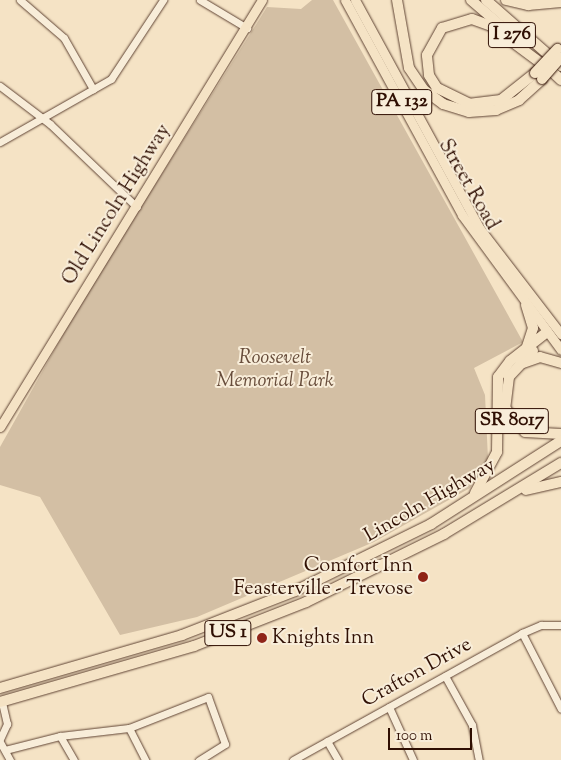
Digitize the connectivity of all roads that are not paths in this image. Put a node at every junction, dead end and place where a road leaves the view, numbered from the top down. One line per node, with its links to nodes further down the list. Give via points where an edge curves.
1 (20, 0): 18 (street, via 56,28)
2 (163, 0): 18 (street, via 115,75)
3 (200, 0): 12 (street)
4 (262, 0): 12 (main road, Old Lincoln Highway)
5 (345, 0): 22 (main road, Street Road / PA 132, via 459,210)
6 (355, 0): 23 (main road, Street Road / PA 132, via 480,228)
7 (397, 0): 15 (highway, via 409,68 424,90 443,104 469,112 496,110 520,100)
8 (472, 0): 14 (highway, I 276)
9 (486, 0): 14 (highway, I 276)
10 (506, 0): 11 (highway, via 528,6)
11 (561, 2)
12 (247, 28): 21 (main road, Old Lincoln Highway)
13 (560, 50): 15 (highway, bridge)
14 (556, 69): 15 (highway, via 491,26 472,19 442,28 427,55 429,75 437,88 470,104 501,100); 16 (highway, I 276)
15 (538, 76)
16 (561, 80)
17 (0, 86): 19 (street)
18 (93, 89): 19 (street)
19 (46, 120): 20 (street); 21 (street)
20 (0, 142)
21 (137, 207): 28 (main road, Old Lincoln Highway)
22 (526, 305): 23 (main road, Street Road / PA 132); 24 (highway, via 533,332)
23 (554, 333): 24 (highway); 25 (main road, Street Road / PA 132); 27 (highway)
24 (526, 348): 33 (highway, via 498,377 496,455 486,479)
25 (561, 350)
26 (561, 362): 27 (highway, via 534,358)
27 (513, 371): 29 (highway, SR 8017, via 504,395 511,419 530,434)
28 (0, 428)
29 (561, 434)
30 (561, 441): 33 (highway, Lincoln Highway / US 1)
31 (561, 463): 34 (highway, Lincoln Highway / US 1)
32 (561, 482): 34 (highway, via 532,488)
33 (466, 502): 38 (highway, Lincoln Highway / US 1, via 357,562 249,610 125,653)
34 (493, 505): 39 (highway, Lincoln Highway / US 1, via 397,560 270,617 150,660)
35 (561, 625): 36 (street, Crafton Drive, via 541,626)
36 (522, 634): 37 (street, Crafton Drive); 41 (street)
37 (445, 676): 40 (street, Crafton Drive); 54 (street, via 472,725)
38 (0, 688)
39 (1, 702): 44 (street, via 7,724)
40 (389, 707): 45 (street, Crafton Drive); 53 (street)
41 (561, 709)
42 (129, 728): 43 (street); 49 (street); 50 (street, via 208,697 225,744)
43 (60, 736): 46 (street); 48 (street)
44 (0, 741): 46 (street)
45 (327, 741): 51 (street, Crafton Drive); 52 (street)
46 (5, 750): 47 (street)
47 (10, 760)
48 (74, 760)
49 (144, 760)
50 (199, 760)
51 (293, 760)
52 (338, 760)
53 (413, 760)
54 (479, 760)

